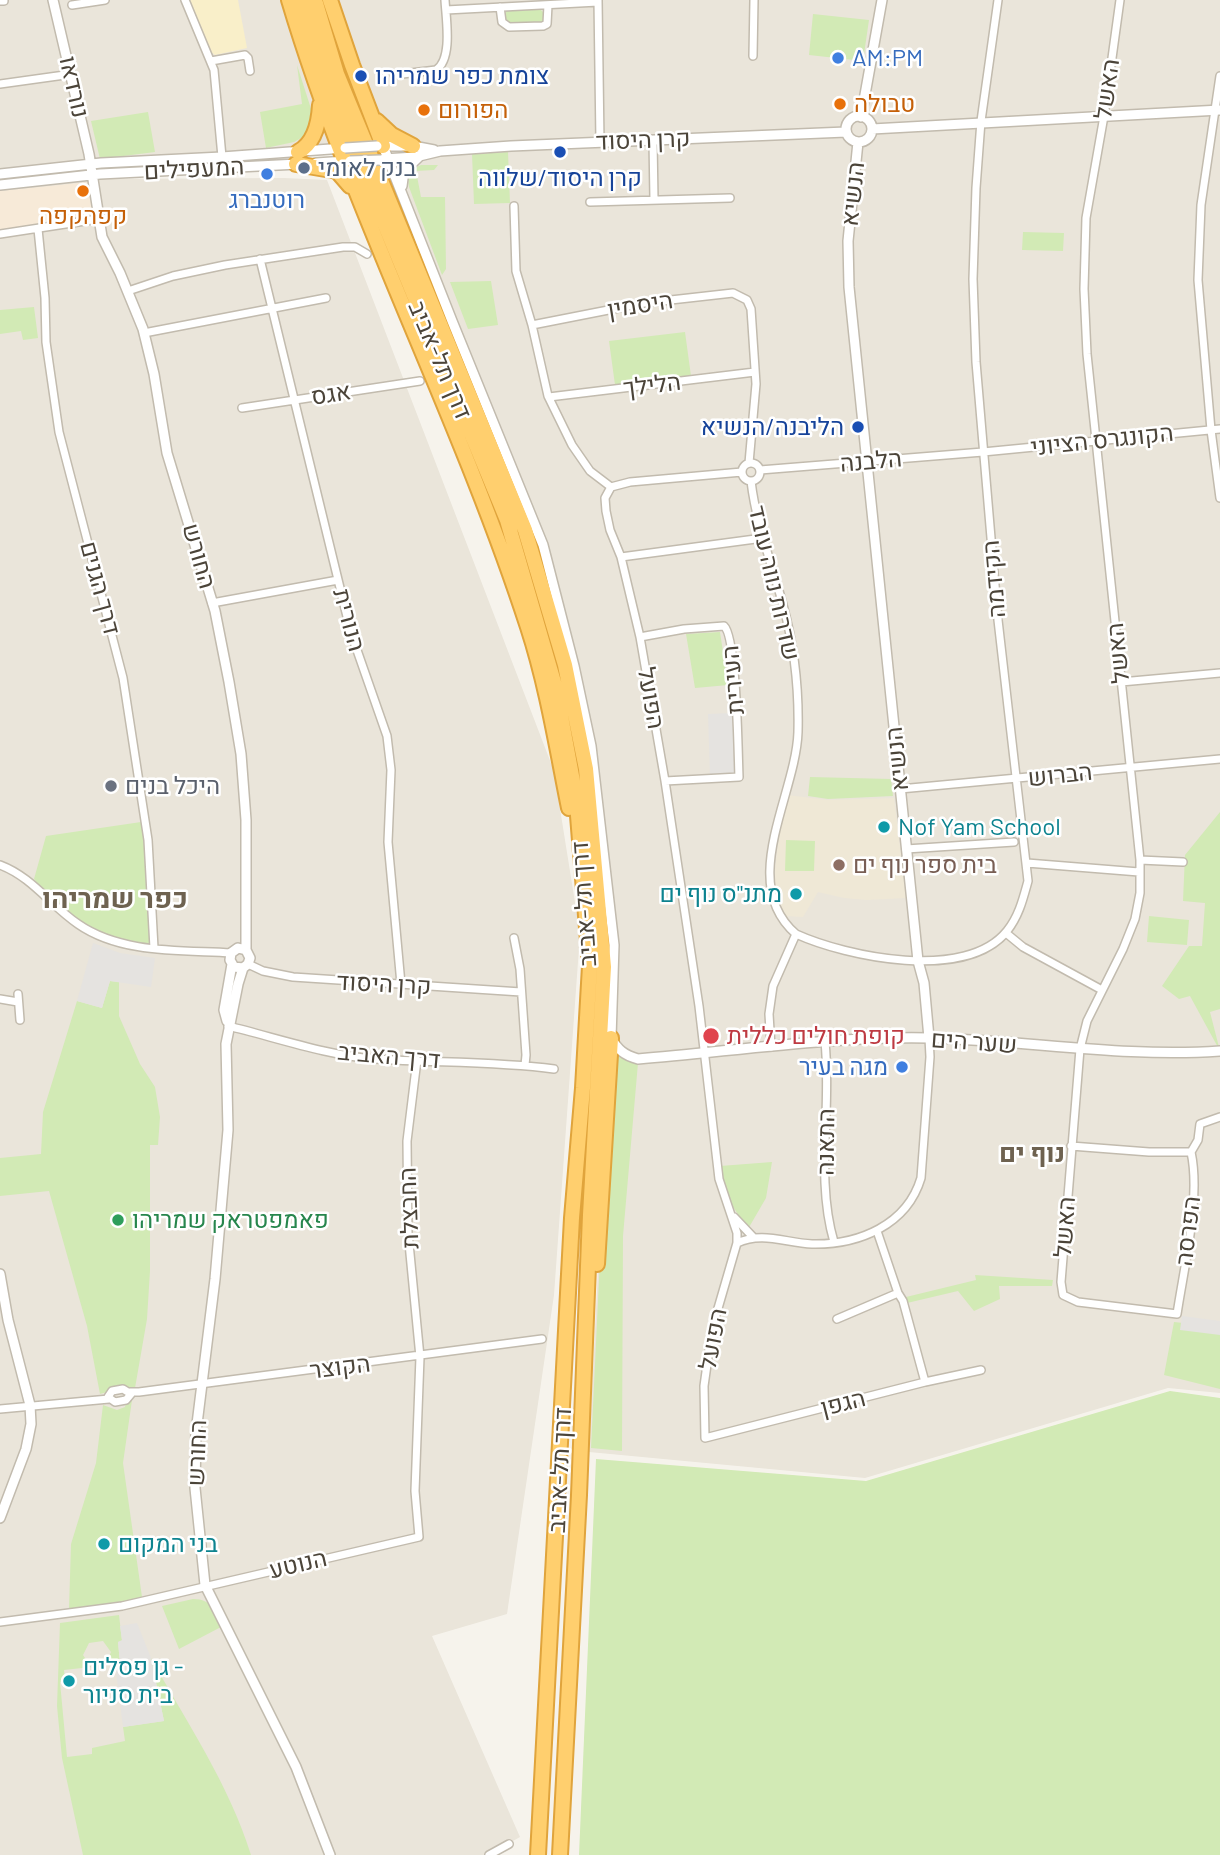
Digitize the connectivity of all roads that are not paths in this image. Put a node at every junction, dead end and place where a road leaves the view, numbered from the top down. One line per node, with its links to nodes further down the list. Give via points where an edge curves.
1 (53, 0): 21 (street, נורדאו)
2 (105, 0): 14 (street)
3 (185, 0): 19 (street)
4 (289, 0): 25 (highway)
5 (301, 0): 96 (highway, דרך תל-אביב, via 342,121 519,556 569,753)
6 (316, 0): 144 (highway, דרך תל-אביב, via 337,74 525,530 565,664 586,769 604,967)
7 (330, 0): 27 (highway)
8 (445, 0): 17 (street)
9 (754, 0): 18 (street)
10 (882, 0): 29 (street)
11 (998, 0): 30 (street, הקידמה)
12 (1119, 0): 28 (street, האשל)
13 (598, 1): 15 (street); 34 (street)
14 (72, 5)
15 (548, 5): 16 (street); 16 (street, via 543,26 509,27 502,22)
16 (500, 7): 17 (street)
17 (446, 10): 22 (street, via 446,57 441,67)
18 (753, 56)
19 (211, 61): 20 (street, via 245,55); 39 (street)
20 (250, 71)
21 (72, 74): 24 (street); 41 (street, נורדאו)
22 (394, 75)
23 (1220, 76): 26 (street)
24 (0, 84)
25 (320, 100): 38 (highway); 40 (highway, via 315,132)
26 (1218, 110): 28 (street); 67 (street, via 1201,205 1198,280)
27 (372, 116): 36 (highway); 37 (highway)
28 (1104, 116): 30 (street); 68 (street, האשל, via 1086,218 1084,289)
29 (861, 117): 31 (street); 32 (street, via 849,121)
30 (981, 121): 31 (street); 69 (street, הקידמה, via 974,279)
31 (872, 129): 35 (street, via 867,140)
32 (846, 132): 33 (street, קרן היסוד); 35 (street)
33 (653, 140): 34 (street, קרן היסוד); 49 (street)
34 (600, 142): 36 (street, קרן היסוד)
35 (858, 142): 70 (street, הנשיא, via 848,276)
36 (417, 150): 37 (street, קרן היסוד); 37 (street, קרן היסוד); 46 (street, via 402,175)
37 (383, 153): 38 (street, המעפילים, bridge); 38 (street, המעפילים, bridge); 46 (street)
38 (345, 155): 40 (street, המעפילים); 48 (highway)
39 (222, 157): 40 (street, המעפילים); 41 (street, המעפילים); 42 (street)
40 (297, 158): 42 (street, המעפילים); 48 (highway, via 337,171)
41 (90, 164): 43 (street, המעפילים); 44 (street, נורדאו)
42 (215, 168): 44 (street, המעפילים)
43 (0, 174)
44 (92, 174): 45 (street, המעפילים); 52 (street, החורש)
45 (0, 185)
46 (402, 191): 112 (street, via 544,545 574,666 591,746 614,945)
47 (730, 198): 49 (street)
48 (360, 199): 96 (highway, via 452,422 529,630)
49 (653, 200): 50 (street)
50 (590, 202)
51 (514, 206): 60 (street, via 516,271)
52 (97, 219): 53 (street); 57 (street, החורש)
53 (38, 229): 54 (street); 100 (street, דרך הגנים, via 59,432 125,689 148,840)
54 (0, 234)
55 (367, 254): 56 (street, via 343,247)
56 (260, 259): 57 (street); 59 (street, הנורית)
57 (128, 291): 61 (street, החורש)
58 (326, 298): 59 (street)
59 (272, 308): 61 (street); 65 (street, הנורית)
60 (532, 325): 62 (street, היסמין, via 644,303 733,293 747,300 751,309); 64 (street)
61 (144, 332): 80 (street, החורש, via 167,453)
62 (755, 372): 64 (street, הלילך); 71 (street)
63 (420, 381): 65 (street, אגס)
64 (549, 397): 75 (street, via 572,446 590,471)
65 (294, 400): 66 (street, אגס); 79 (street, הנורית)
66 (242, 408)
67 (1216, 430): 68 (street, הקונגרס הציוני); 76 (street)
68 (1096, 440): 69 (street, הקונגרס הציוני); 83 (street, האשל)
69 (983, 452): 70 (street, הלבנה); 86 (street, הקידמה)
70 (867, 461): 72 (street, הלבנה); 88 (street, הנשיא)
71 (749, 463): 72 (street); 73 (street)
72 (760, 470): 74 (street)
73 (742, 472): 74 (street); 75 (street)
74 (751, 481): 77 (street, שדרות נווה עובד)
75 (611, 487): 78 (street, הפועל, via 606,511)
76 (1220, 498)
77 (763, 538): 78 (street); 98 (street, שדרות נווה עובד, via 786,617 796,677 798,732 780,807 770,887 783,923)
78 (621, 557): 81 (street, הפועל)
79 (338, 580): 80 (street); 106 (street, הנורית, via 387,736 391,770 388,842)
80 (212, 603): 101 (street, החורש, via 241,754)
81 (640, 636): 87 (street, הפועל); 87 (street, העירית, via 724,626 728,630 739,777)
82 (1220, 673): 83 (street)
83 (1121, 681): 85 (street, האשל)
84 (1220, 759): 85 (street, הברוש)
85 (1130, 768): 86 (street, הברוש); 91 (street, האשל)
86 (1016, 779): 88 (street, הברוש); 93 (street, הקידמה)
87 (665, 781): 118 (street, הפועל)
88 (900, 789): 90 (street, הנשיא)
89 (1014, 842): 90 (street)
90 (906, 849): 103 (street, הנשיא)
91 (1140, 860): 92 (street); 95 (street, האשל)
92 (1183, 862)
93 (1027, 863): 95 (street); 97 (street, הקידמה, via 1028,881 1019,913)
94 (0, 865): 100 (street, via 34,884 80,926 123,944)
95 (1139, 872): 107 (street, האשל, via 1135,919)
96 (583, 881): 151 (highway, דרך תל-אביב, via 590,966)
97 (1006, 933): 103 (street, via 988,947 960,957); 107 (street)
98 (796, 934): 103 (street, via 851,953); 115 (street, via 773,986)
99 (514, 937): 108 (street)
100 (154, 948): 102 (street)
101 (246, 950): 102 (street, via 238,948); 105 (street)
102 (231, 953): 104 (street)
103 (918, 961): 113 (street, הנשיא)
104 (232, 964): 105 (street); 111 (street, החורש, via 224,1010)
105 (246, 966): 106 (street, קרן היסוד, via 293,977); 111 (street, החורש)
106 (401, 984): 108 (street, קרן היסוד)
107 (1102, 990): 116 (street, האשל)
108 (521, 992): 120 (street)
109 (0, 999): 110 (street, via 18,998)
110 (20, 1020)
111 (228, 1026): 119 (street, דרך האביב, via 342,1054); 138 (street, החורש, via 228,1130)
112 (611, 1038): 118 (street, שער הים, via 626,1056 638,1059); 144 (highway)
113 (929, 1038): 114 (street, שער הים); 116 (street, שער הים); 126 (street, הנשיא, via 921,1178 902,1215)
114 (825, 1042): 115 (street, שער הים); 129 (street, התאנה, via 825,1203)
115 (771, 1047): 118 (street, שער הים)
116 (1080, 1049): 117 (street, שער הים); 123 (street, האשל)
117 (1220, 1051)
118 (705, 1053): 125 (street, הפועל, via 719,1179)
119 (417, 1060): 120 (street, דרך האביב); 135 (street, החבצלת, via 407,1141 407,1220)
120 (525, 1065): 121 (street, דרך האביב)
121 (554, 1069)
122 (1220, 1116): 124 (street, via 1200,1124)
123 (1071, 1146): 124 (street); 132 (street, האשל)
124 (1191, 1152): 132 (street, הפרסה, via 1191,1220 1177,1314 1078,1302)
125 (732, 1215): 127 (street, הפועל); 128 (street, הפועל)
126 (877, 1231): 129 (street, הנשיא); 131 (street)
127 (753, 1237): 128 (street); 129 (street, הנשיא)
128 (737, 1242): 143 (street, הפועל, via 712,1329 704,1386)
129 (834, 1242)
130 (0, 1274): 141 (street)
131 (898, 1293): 133 (street); 137 (street)
132 (1063, 1295)
133 (837, 1319)
134 (541, 1339): 135 (street, הקוצר)
135 (420, 1357): 138 (street, הקוצר); 146 (street, הנוטע, via 415,1491 419,1536)
136 (981, 1370): 137 (street, הגפן)
137 (925, 1382): 143 (street, הגפן)
138 (201, 1385): 139 (street, הקוצר); 146 (street, החורש, via 195,1488)
139 (130, 1394): 140 (street, via 116,1390); 140 (street, via 122,1401)
140 (106, 1397): 141 (street)
141 (30, 1405): 142 (street); 145 (street, via 26,1449)
142 (0, 1409)
143 (705, 1438)
144 (579, 1495): 152 (highway, דרך תל-אביב)
145 (0, 1518)
146 (205, 1585): 147 (street, הנוטע, via 122,1606); 149 (street, החורש, via 296,1767)
147 (0, 1622)
148 (509, 1844): 150 (street)
149 (330, 1855)
150 (489, 1855)
151 (538, 1855)
152 (560, 1855)

